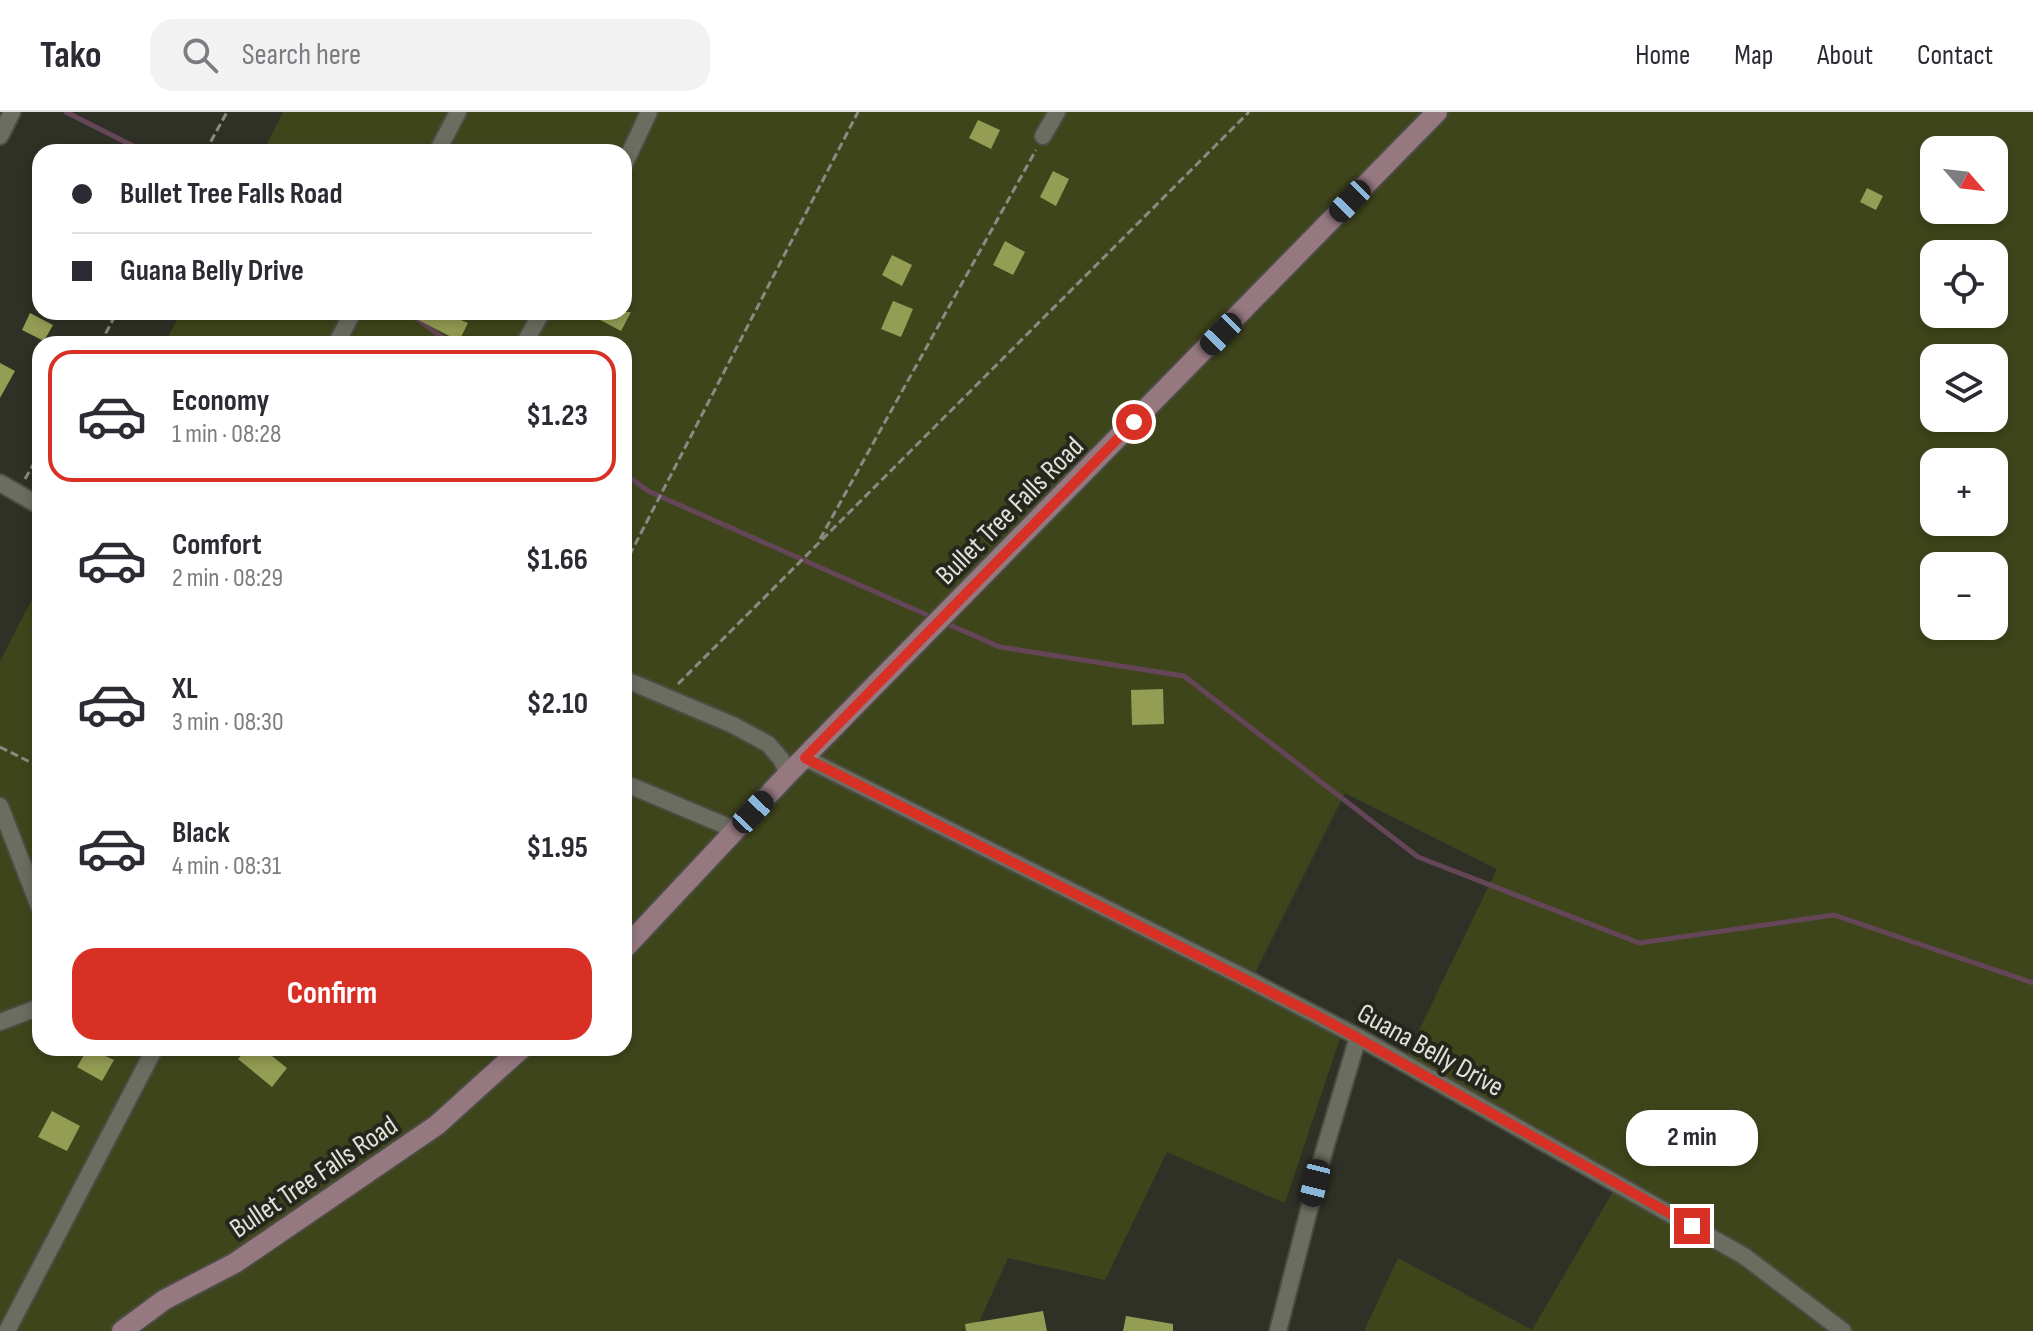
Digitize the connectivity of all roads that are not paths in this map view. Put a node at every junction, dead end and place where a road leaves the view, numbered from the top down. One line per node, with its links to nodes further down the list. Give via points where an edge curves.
1 (12, 112): 6 (street)
2 (458, 112): 8 (street)
3 (649, 112): 9 (street)
4 (1057, 112): 7 (street)
5 (1437, 112): 13 (main road, Bullet Tree Falls Road)
6 (0, 136)
7 (1043, 136)
8 (441, 144)
9 (632, 148)
10 (0, 483): 11 (street)
11 (32, 501)
12 (632, 683): 14 (street, via 768,744)
13 (805, 758): 14 (main road, Bullet Tree Falls Road); 22 (street, Guana Belly Drive)
14 (788, 774): 17 (main road, Bullet Tree Falls Road)
15 (632, 786): 17 (street)
16 (0, 806): 18 (street)
17 (736, 830): 19 (main road, Bullet Tree Falls Road)
18 (32, 888)
19 (632, 940)
20 (32, 1010): 21 (street)
21 (0, 1022)
22 (1358, 1037): 27 (street); 28 (street, Guana Belly Drive, via 1744,1256)
23 (151, 1056): 25 (street)
24 (513, 1056): 26 (main road, Bullet Tree Falls Road, via 437,1125 248,1255 164,1300)
25 (7, 1331)
26 (122, 1331)
27 (1278, 1331)
28 (1843, 1331)

